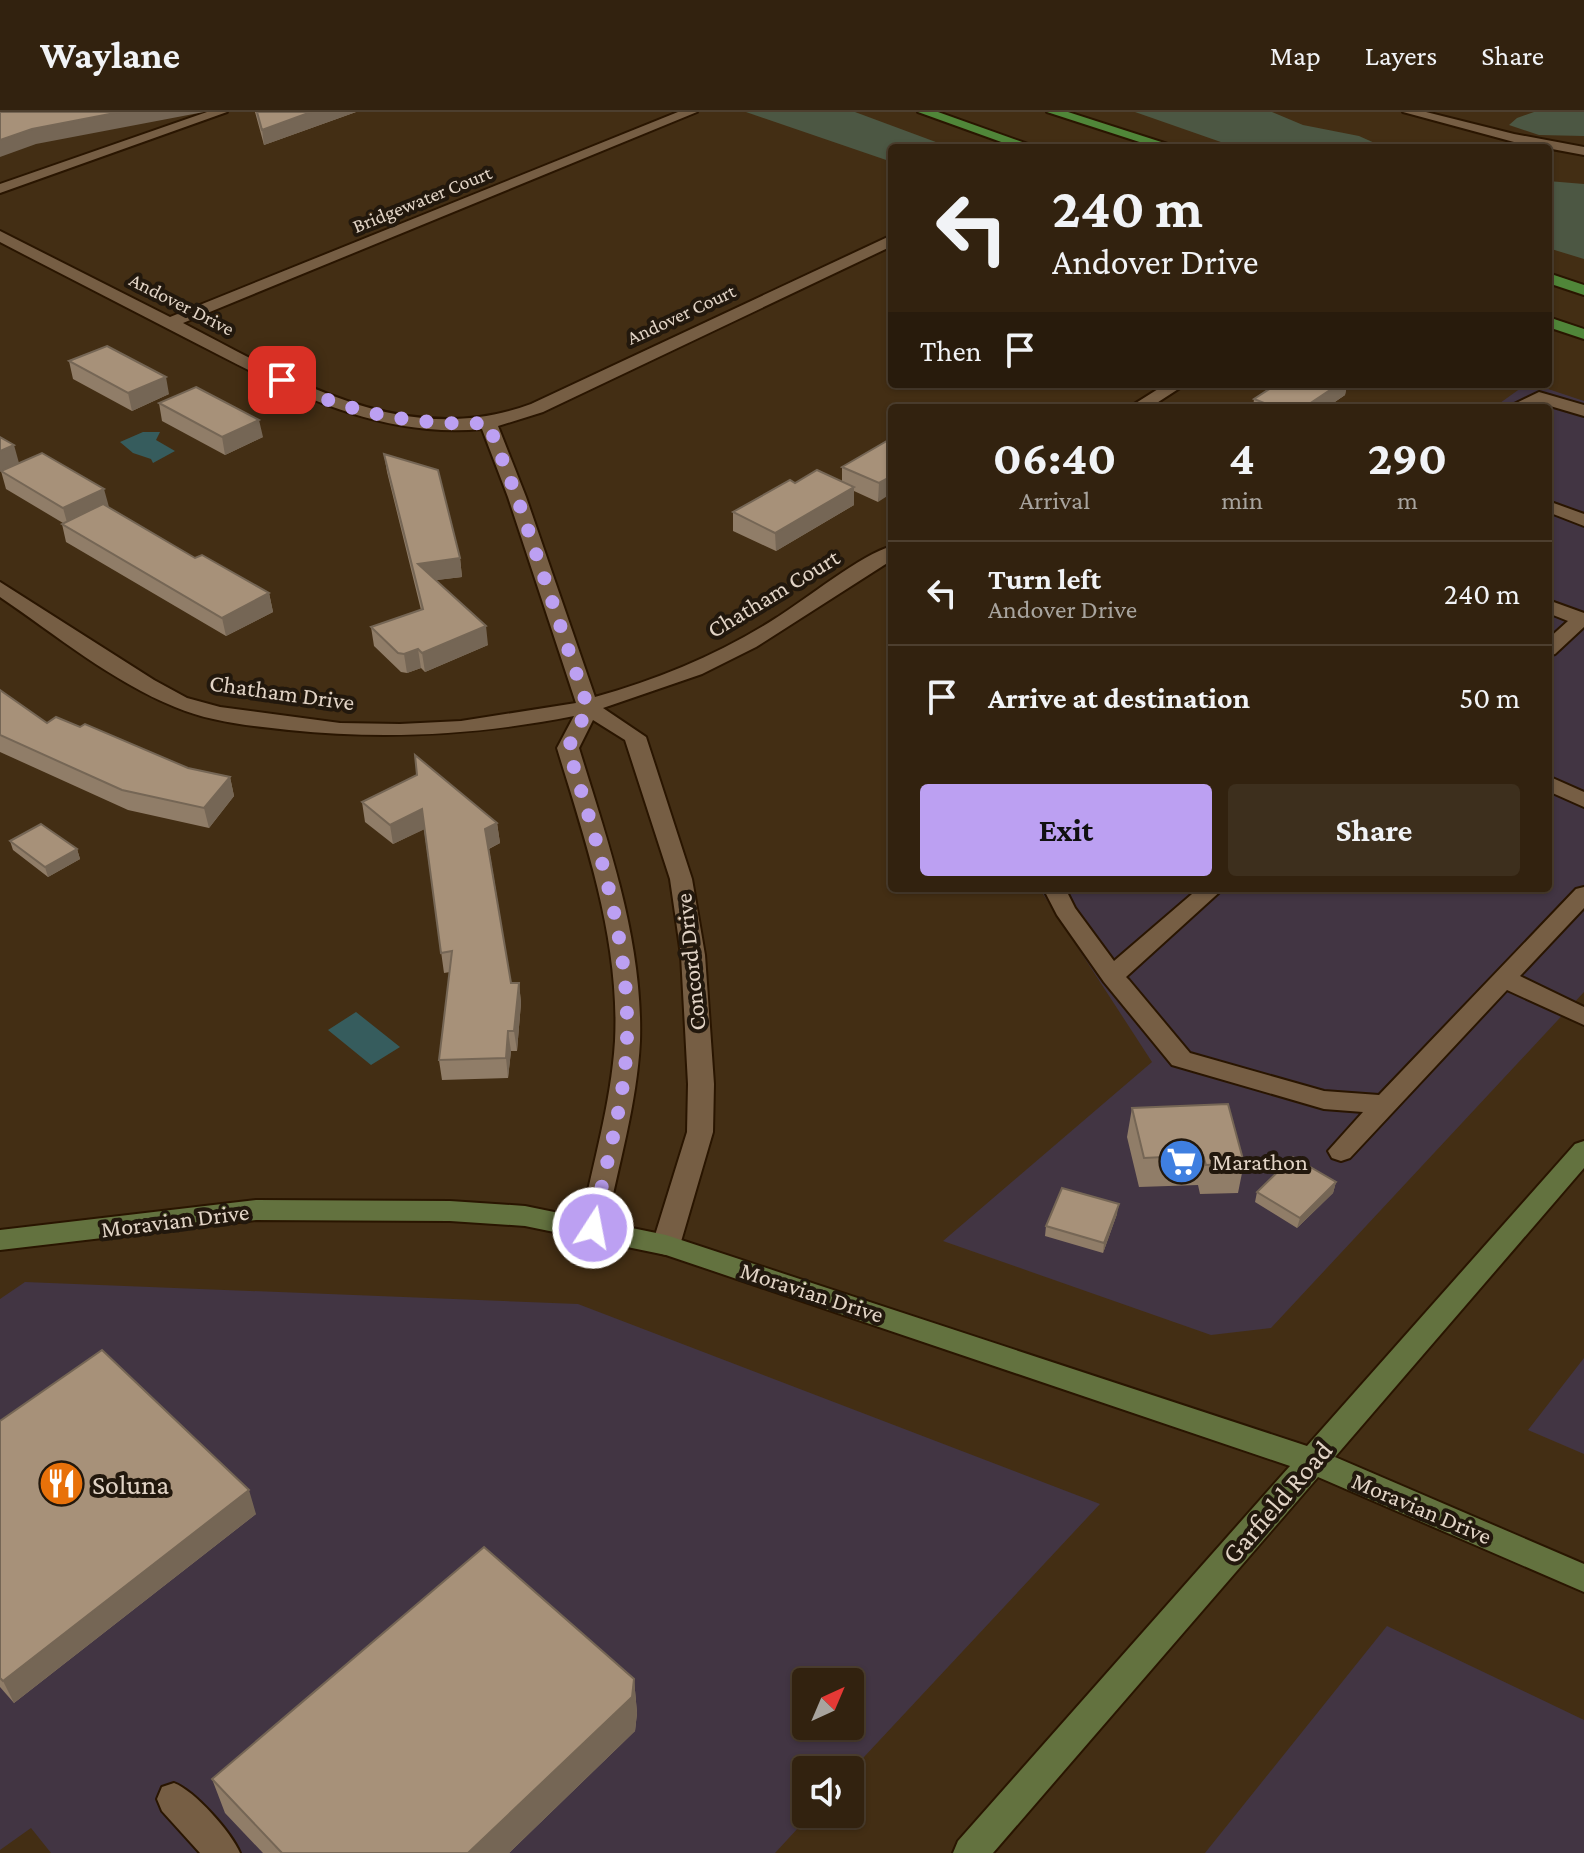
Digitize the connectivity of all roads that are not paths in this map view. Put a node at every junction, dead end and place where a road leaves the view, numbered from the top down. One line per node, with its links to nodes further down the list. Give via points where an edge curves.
1 (220, 112): 11 (street)
2 (690, 112): 18 (street, Bridgewater Court)
3 (925, 112): 6 (main road)
4 (1054, 112): 7 (main road)
5 (1410, 112): 8 (street)
6 (1020, 144)
7 (1160, 144)
8 (1546, 144)
9 (1552, 145): 10 (street)
10 (1584, 151)
11 (0, 189)
12 (0, 236): 18 (street, Andover Drive)
13 (888, 242): 25 (street, Andover Court, via 537,408)
14 (1552, 266): 15 (main road)
15 (1584, 276)
16 (1552, 279): 17 (main road)
17 (1584, 290)
18 (170, 323): 25 (street, Andover Drive, via 335,405 426,421)
19 (1552, 323): 20 (main road)
20 (1584, 334)
21 (1171, 388): 22 (street)
22 (1144, 404)
23 (1524, 404): 24 (street, via 1539,397)
24 (1584, 411)
25 (488, 423): 33 (street)
26 (1552, 508): 27 (street)
27 (1584, 520)
28 (888, 555): 33 (street, Chatham Court, via 749,643 642,691)
29 (0, 588): 33 (street, Chatham Drive, via 119,668 184,704 258,720 333,730 426,729 520,721)
30 (1552, 608): 31 (street)
31 (1582, 619): 32 (street)
32 (1552, 646)
33 (588, 708): 45 (street, via 568,748 624,956 627,1018 623,1083); 47 (street, Concord Drive, via 635,737 681,879 693,955 700,1132)
34 (1552, 785): 35 (street)
35 (1584, 800)
36 (1056, 892): 39 (street)
37 (1208, 892): 39 (street)
38 (1584, 894): 40 (street)
39 (1112, 976): 42 (street, via 1181,1059 1324,1100)
40 (1503, 978): 41 (street); 42 (street)
41 (1584, 1017)
42 (1385, 1105): 43 (street)
43 (1341, 1151)
44 (1584, 1151): 48 (street, Garfield Road)
45 (593, 1228): 46 (street, Moravian Drive, via 450,1211 256,1210); 47 (street, Moravian Drive)
46 (0, 1240)
47 (666, 1245): 48 (street, Moravian Drive)
48 (1313, 1461): 49 (street, Moravian Drive); 52 (street, Garfield Road)
49 (1584, 1578)
50 (174, 1799): 51 (street)
51 (223, 1853)
52 (970, 1853)

